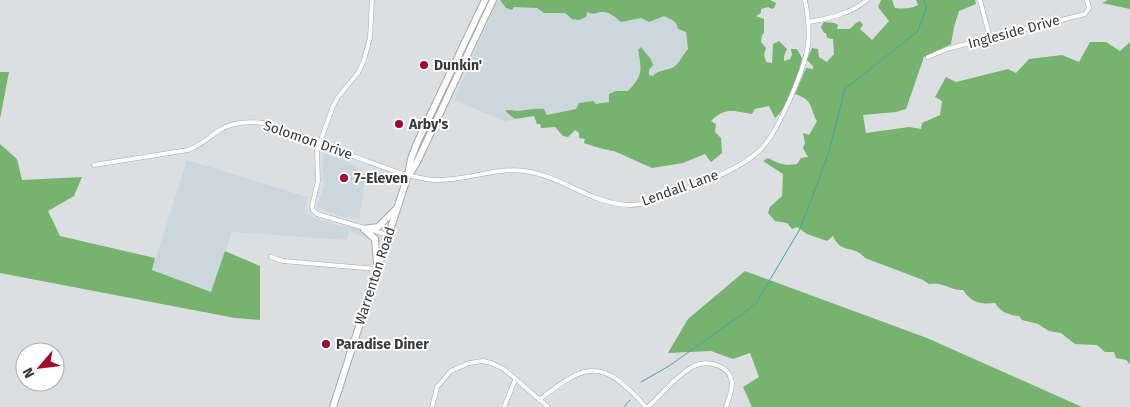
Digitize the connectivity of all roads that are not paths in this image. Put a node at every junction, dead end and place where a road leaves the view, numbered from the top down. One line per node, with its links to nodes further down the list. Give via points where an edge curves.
1 (372, 0): 11 (street, via 370,38 364,60 333,106)
2 (486, 0): 13 (main road, Warrenton Road, via 417,143)
3 (493, 0): 13 (main road, Warrenton Road)
4 (805, 0): 8 (street, Lendall Lane)
5 (868, 0): 8 (street, via 842,15)
6 (980, 0): 9 (street)
7 (1087, 0): 9 (street, Ingleside Drive, via 1089,8 1085,14)
8 (809, 22): 13 (street, Lendall Lane, via 809,43 802,70 767,142 744,162 688,188 646,203 630,205 606,200 527,171 508,170 446,180)
9 (990, 38): 10 (street, Ingleside Drive)
10 (928, 57)
11 (320, 143): 12 (street, Solomon Drive, via 255,122 235,124 220,130 193,148); 13 (street, Solomon Drive); 15 (street, via 318,181 312,210)
12 (94, 165)
13 (408, 175): 14 (main road, Warrenton Road)
14 (398, 206): 15 (main road, via 377,228); 16 (main road, Warrenton Road)
15 (364, 229): 16 (street); 18 (main road, via 375,239)
16 (388, 235): 18 (main road, Warrenton Road)
17 (271, 258): 18 (street)
18 (377, 268): 22 (main road, Warrenton Road)
19 (515, 380): 20 (street); 23 (street, via 504,369 491,363 463,364 440,382); 24 (street)
20 (539, 400): 25 (street); 26 (street, via 567,378 596,371 616,378)
21 (726, 405): 26 (street, via 732,387 729,374 718,366 705,364 689,369)
22 (333, 407)
23 (432, 407)
24 (504, 407)
25 (548, 407)
26 (647, 407)

